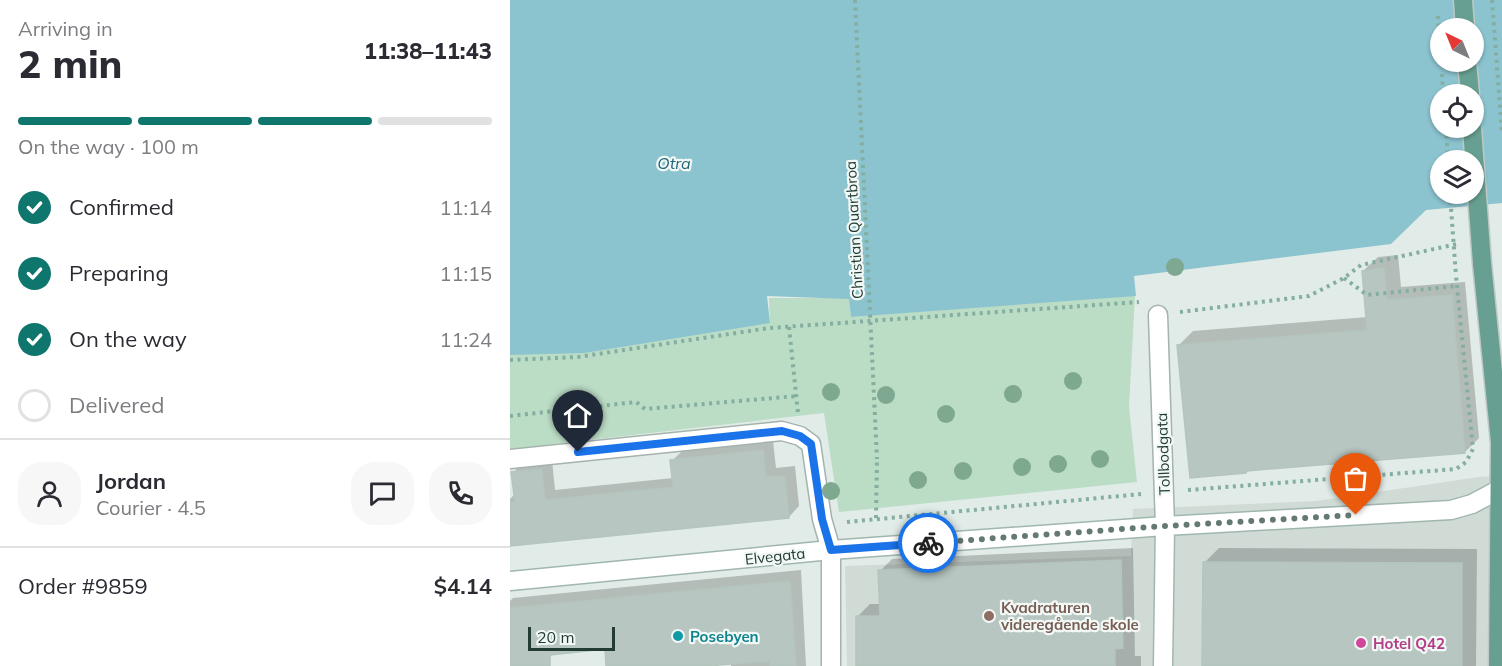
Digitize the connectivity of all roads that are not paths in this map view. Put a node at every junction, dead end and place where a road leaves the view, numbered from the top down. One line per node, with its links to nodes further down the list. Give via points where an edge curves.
1 (1463, 0): 2 (main road)
2 (1464, 18)
3 (1473, 138): 6 (main road, bridge)
4 (1158, 315): 7 (street, Tollbodgata)
5 (510, 459): 8 (street, via 782,431 800,436 811,444 823,525)
6 (1501, 489): 7 (street, Elvegata, via 1451,510); 12 (main road)
7 (1165, 526): 8 (street, Elvegata); 11 (street, Tollbodgata)
8 (831, 550): 9 (street, Elvegata); 10 (street)
9 (510, 582)
10 (831, 666)
11 (1163, 666)
12 (1498, 666)

